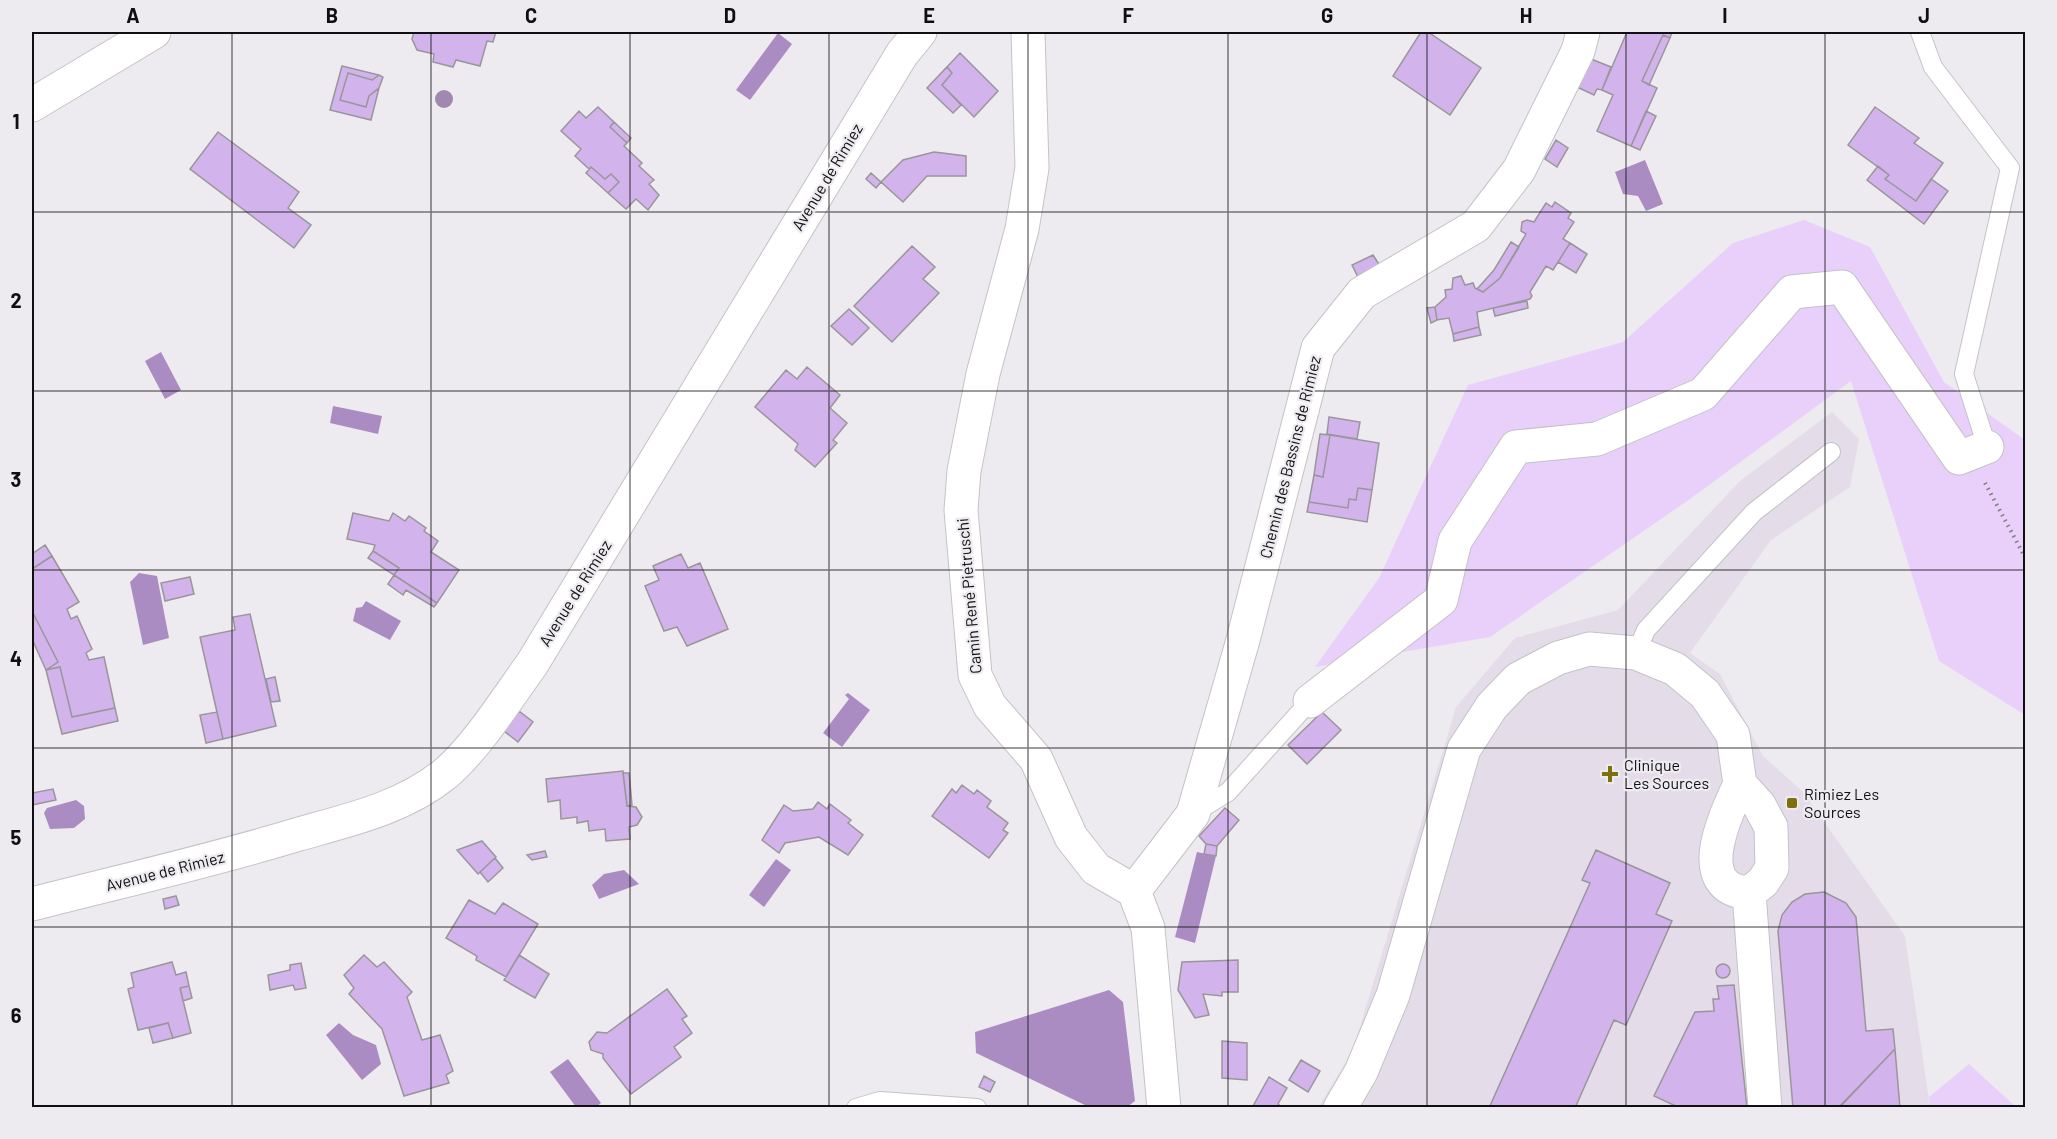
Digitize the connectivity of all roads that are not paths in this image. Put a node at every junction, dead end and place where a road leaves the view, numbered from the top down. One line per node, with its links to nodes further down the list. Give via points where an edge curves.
1 (154, 32): 6 (street)
2 (920, 32): 15 (street, Avenue de Rimiez, via 902,54 532,664 446,773 411,796 370,813 199,864)
3 (1028, 32): 13 (street, Camin René Pietruschi, via 1032,168 1022,229 983,374 964,471 961,510 975,675 990,706 1036,759 1071,837 1096,868)
4 (1583, 32): 12 (street, Chemin des Bassins de Rimiez, via 1578,51 1519,170 1476,226 1362,293 1318,348 1243,640)
5 (1920, 32): 8 (lane, via 1933,67 2010,168 1964,374)
6 (32, 105)
7 (1831, 452): 9 (lane, via 1754,512 1646,630)
8 (1973, 453): 10 (street, via 1842,287 1792,292 1703,394 1597,439 1516,447 1455,541 1441,600)
9 (1636, 653): 11 (street, via 1675,669 1705,694 1733,735); 19 (street, via 1589,650 1558,658 1518,679 1492,706 1464,749 1393,995 1361,1072)
10 (1310, 701): 12 (lane, via 1228,792)
11 (1740, 784): 14 (street, via 1771,826 1772,868); 14 (street, via 1717,844 1717,875 1727,887)
12 (1193, 814): 13 (street, Chemin des Bassins de Rimiez)
13 (1134, 891): 18 (street, via 1148,928)
14 (1749, 893): 20 (street)
15 (32, 904)
16 (856, 1107): 17 (lane, via 880,1101)
17 (977, 1107)
18 (1164, 1107)
19 (1340, 1107)
20 (1765, 1107)

